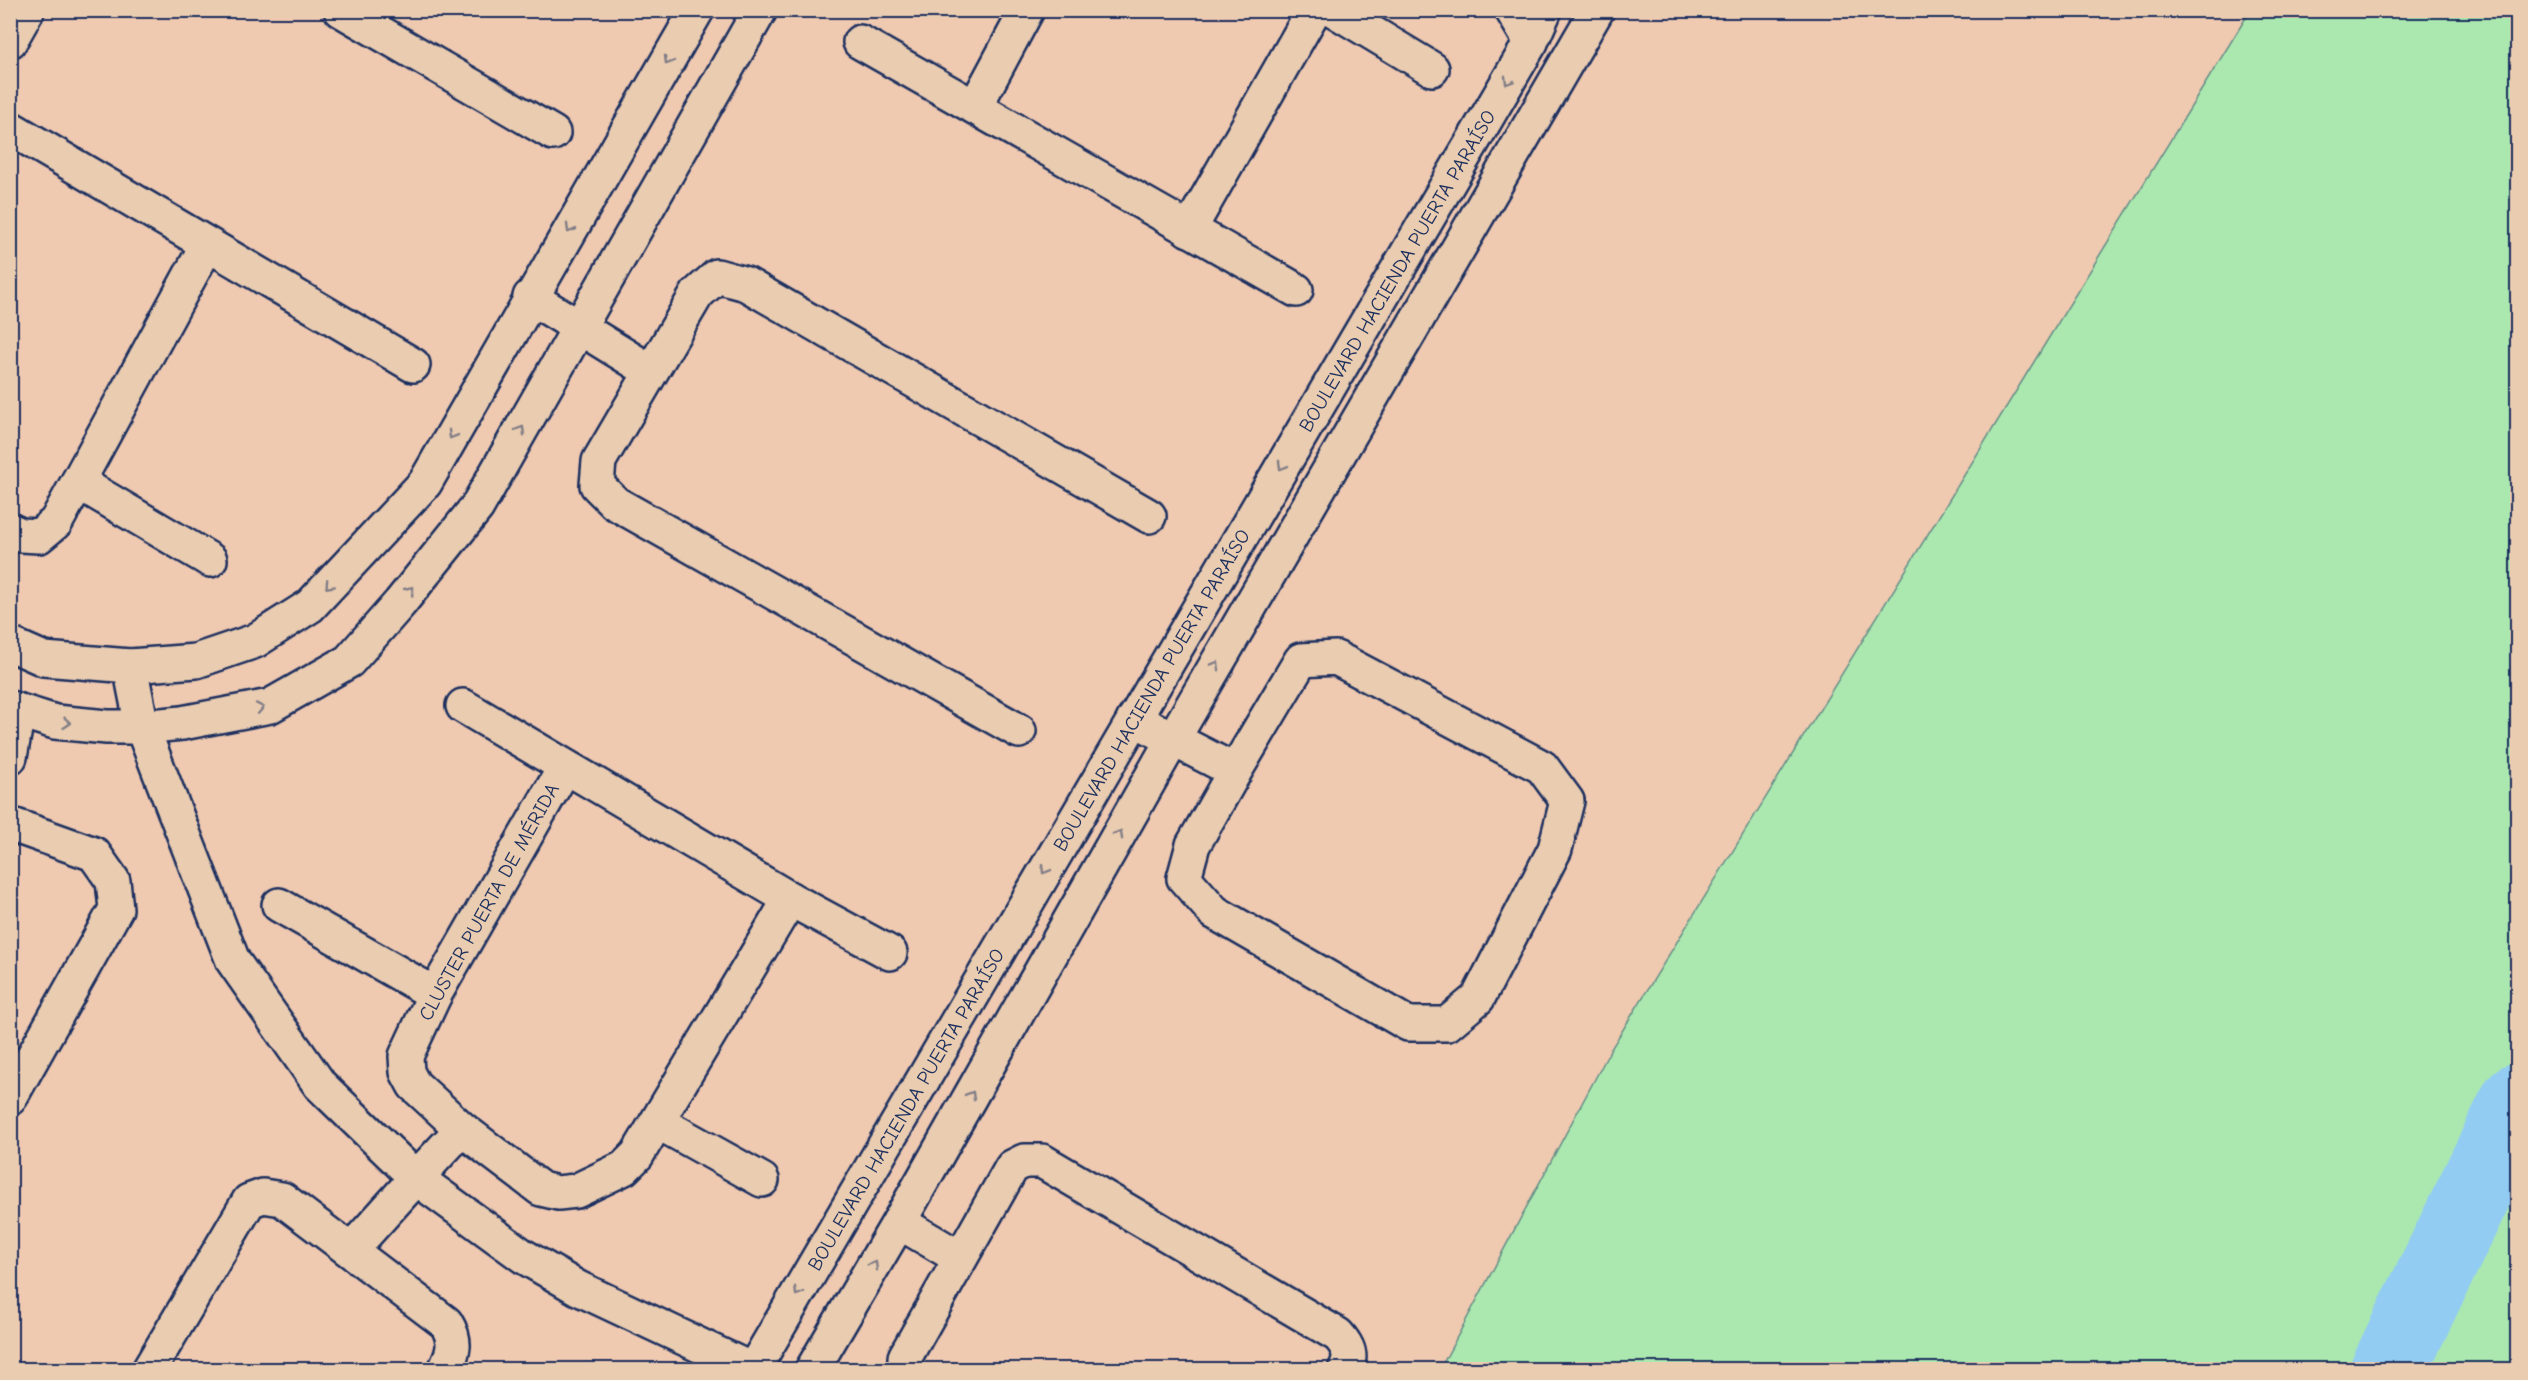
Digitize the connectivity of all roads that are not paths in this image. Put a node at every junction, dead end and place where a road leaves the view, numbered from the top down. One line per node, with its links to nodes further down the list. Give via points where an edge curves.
1 (697, 10): 21 (street, one-way to 21)
2 (760, 10): 22 (street)
3 (1027, 10): 15 (street)
4 (1314, 10): 18 (street)
5 (1334, 10): 14 (street)
6 (1512, 10): 13 (street)
7 (1545, 10): 13 (street, BOULEVARD HACIENDA PUERTA PARAÍSO)
8 (1597, 10): 36 (street, one-way to 8)
9 (27, 11): 11 (street)
10 (344, 11): 17 (street)
11 (10, 40)
12 (860, 42): 15 (street)
13 (1531, 42): 33 (street, BOULEVARD HACIENDA PUERTA PARAÍSO, one-way to 33)
14 (1431, 69)
15 (975, 106): 18 (street)
16 (10, 128): 19 (street)
17 (553, 133)
18 (1189, 230): 20 (street)
19 (207, 245): 23 (street); 25 (street)
20 (1296, 290)
21 (530, 297): 22 (street); 30 (street, one-way to 30, via 425,483 310,606 255,641 206,658)
22 (579, 328): 24 (street); 34 (street, one-way to 22, via 270,706 349,661 477,507)
23 (413, 365)
24 (650, 371): 26 (street, via 697,294 717,276 746,284); 35 (street, via 599,461 597,485 615,504)
25 (78, 482): 27 (street, via 56,522 39,536 21,536); 28 (street)
26 (1149, 516)
27 (10, 530)
28 (210, 560)
29 (10, 644): 30 (street, via 44,658)
30 (130, 666): 34 (street)
31 (463, 706): 38 (street)
32 (14, 710): 34 (street, one-way to 34, via 56,722); 37 (street)
33 (1134, 719): 36 (street); 55 (street, BOULEVARD HACIENDA PUERTA PARAÍSO, one-way to 55)
34 (142, 727): 48 (street, via 233,961 320,1085)
35 (1019, 731)
36 (1173, 739): 39 (street); 50 (street, one-way to 36)
37 (10, 757)
38 (565, 767): 41 (street, CLUSTER PUERTA DE MÉRIDA); 44 (street, CLUSTER PUERTA DE MÉRIDA)
39 (1235, 771): 39 (street, via 1301,660 1336,658 1542,767 1567,801 1555,849 1478,998 1447,1024 1408,1024 1214,912 1184,878 1193,845)
40 (10, 824): 45 (street, via 94,854 113,881 116,909)
41 (790, 899): 43 (street, CLUSTER PUERTA DE MÉRIDA); 46 (street, CLUSTER PUERTA DE MÉRIDA)
42 (279, 905): 44 (street)
43 (890, 953)
44 (435, 994): 47 (street, CLUSTER PUERTA DE MÉRIDA, via 406,1056 407,1072 414,1085)
45 (10, 1098)
46 (658, 1122): 47 (street, CLUSTER PUERTA DE MÉRIDA, via 624,1168 576,1191 558,1193 542,1189); 49 (street)
47 (462, 1129): 48 (street)
48 (416, 1178): 51 (street); 55 (street, via 524,1256 578,1288)
49 (762, 1180)
50 (899, 1222): 52 (street); 56 (street, one-way to 50)
51 (351, 1250): 53 (street, via 282,1199 263,1196 249,1201); 54 (street, via 446,1323 453,1335 454,1352)
52 (960, 1258): 57 (street, via 905,1357); 58 (street, via 1012,1167 1024,1161 1042,1161 1338,1335 1348,1346)
53 (149, 1370)
54 (444, 1370)
55 (752, 1370)
56 (812, 1370)
57 (905, 1370)
58 (1345, 1370)

